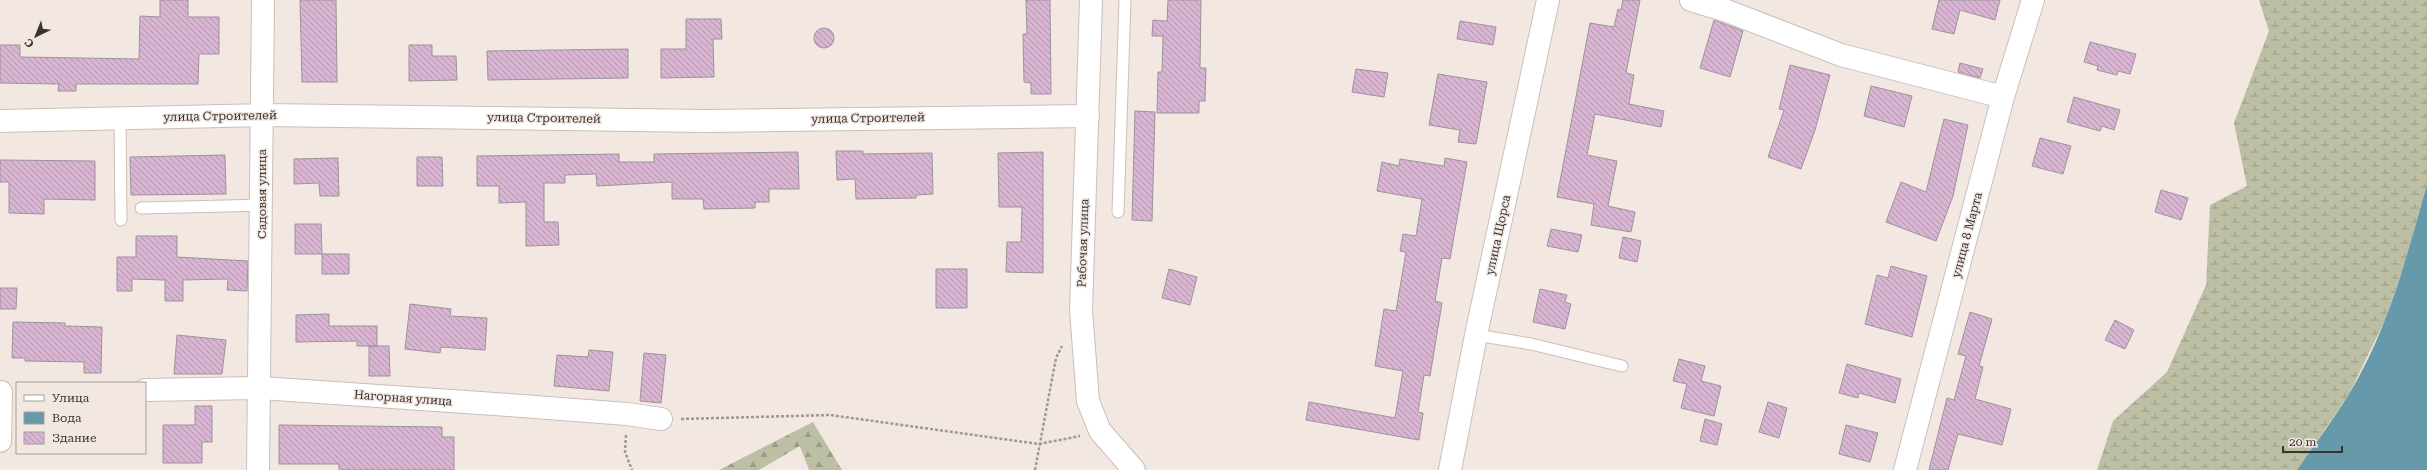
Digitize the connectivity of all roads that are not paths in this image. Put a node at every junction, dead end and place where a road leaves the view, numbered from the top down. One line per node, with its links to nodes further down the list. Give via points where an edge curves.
1 (263, 0): 8 (street, Садовая улица)
2 (1091, 0): 9 (street, Рабочая улица)
3 (1125, 0): 14 (lane)
4 (1548, 0): 16 (street, улица Щорса)
5 (1691, 0): 7 (street, via 1727,11 1841,55)
6 (2033, 0): 7 (street, улица 8 Марта)
7 (2003, 98): 26 (street, улица 8 Марта)
8 (263, 114): 9 (street, улица Строителей, via 706,120); 10 (street, улица Строителей); 12 (street, Садовая улица)
9 (1088, 116): 24 (street, Рабочая улица, via 1081,310 1088,401 1100,432)
10 (120, 118): 11 (street, улица Строителей); 15 (lane)
11 (0, 121)
12 (262, 205): 13 (lane); 18 (street, Садовая улица)
13 (141, 208)
14 (1118, 212)
15 (121, 220)
16 (1476, 335): 17 (lane, via 1532,344); 25 (street, улица Щорса)
17 (1622, 366)
18 (261, 388): 19 (street, Нагорная улица); 21 (street, Нагорная улица, via 627,414); 23 (street, Садовая улица)
19 (146, 390)
20 (6, 392): 22 (street)
21 (661, 419)
22 (0, 441)
23 (258, 470)
24 (1134, 470)
25 (1450, 470)
26 (1905, 470)

